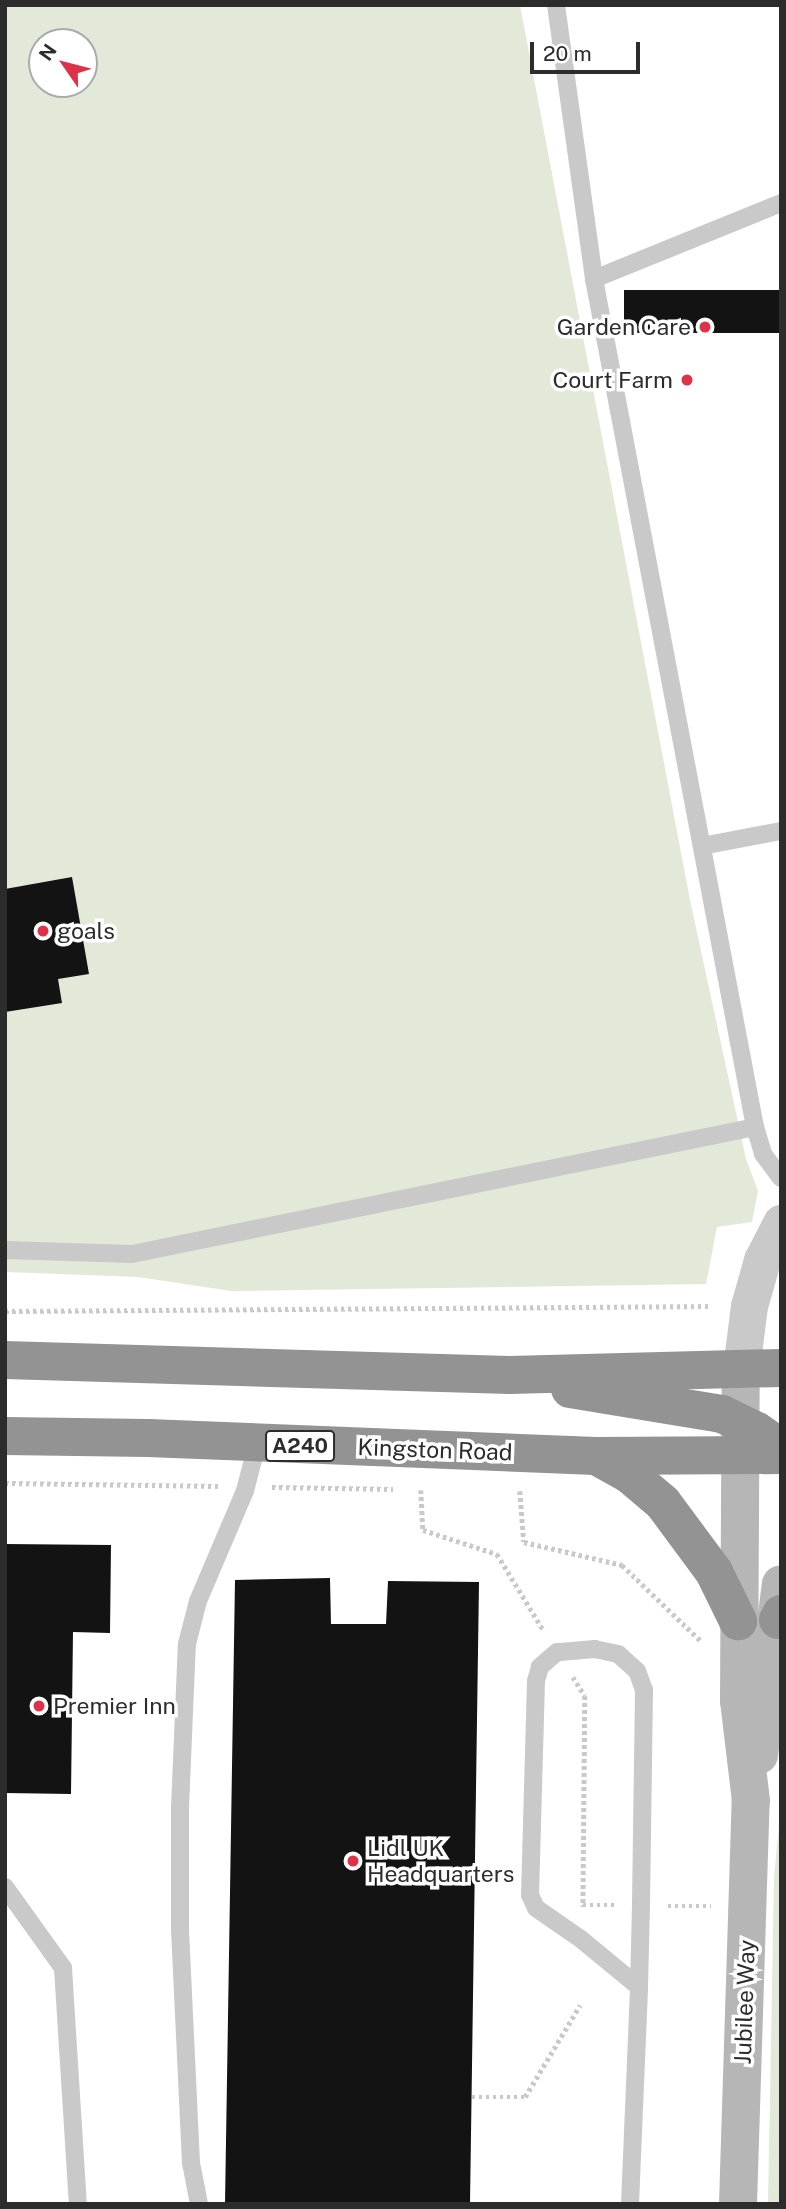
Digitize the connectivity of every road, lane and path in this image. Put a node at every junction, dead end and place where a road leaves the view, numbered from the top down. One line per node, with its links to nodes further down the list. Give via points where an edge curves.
1 (556, 5): 3 (lane)
2 (781, 203): 3 (lane)
3 (593, 279): 5 (lane)
4 (781, 831): 5 (lane)
5 (702, 846): 6 (lane)
6 (755, 1127): 7 (lane, via 764,1154); 9 (lane, via 132,1254)
7 (781, 1178)
8 (781, 1223): 14 (street, via 762,1260 749,1306)
9 (5, 1250)
10 (716, 1306): 11 (path)
11 (5, 1311)
12 (5, 1360): 15 (highway)
13 (781, 1368): 14 (highway)
14 (741, 1369): 15 (highway); 17 (street, Jubilee Way)
15 (510, 1375): 17 (highway, via 549,1386 705,1409)
16 (5, 1436): 18 (highway, Kingston Road / A240)
17 (740, 1438): 19 (highway); 20 (highway, Kingston Road / A240); 21 (highway, Kingston Road / A240); 31 (street, Jubilee Way)
18 (257, 1444): 20 (highway, Kingston Road / A240); 23 (lane)
19 (781, 1448)
20 (596, 1455): 31 (highway, via 630,1475 663,1503 715,1572)
21 (781, 1455)
22 (5, 1483): 23 (path)
23 (246, 1487): 24 (path); 45 (lane, via 198,1601 187,1644 180,1931 191,2163)
24 (394, 1489)
25 (408, 1489): 26 (path)
26 (433, 1490)
27 (508, 1491): 28 (path)
28 (520, 1491): 29 (path); 32 (path, via 524,1542 622,1565)
29 (532, 1491)
30 (780, 1606): 33 (street, Jubilee Way)
31 (738, 1621): 33 (street, Jubilee Way, via 739,1701)
32 (708, 1648)
33 (751, 1801): 47 (street, Jubilee Way)
34 (5, 1887): 44 (lane, via 63,1968)
35 (711, 1892): 38 (path)
36 (641, 1905): 40 (path, via 583,1905); 40 (lane, via 644,1690 632,1664 608,1651 557,1653 540,1667 536,1681 530,1895 536,1908); 41 (lane)
37 (669, 1906): 38 (path)
38 (711, 1906): 39 (path)
39 (711, 1919)
40 (582, 1940): 41 (lane)
41 (639, 1987): 46 (lane)
42 (580, 2005): 43 (path, via 525,2098)
43 (472, 2097)
44 (78, 2204)
45 (199, 2204)
46 (630, 2204)
47 (738, 2204)

